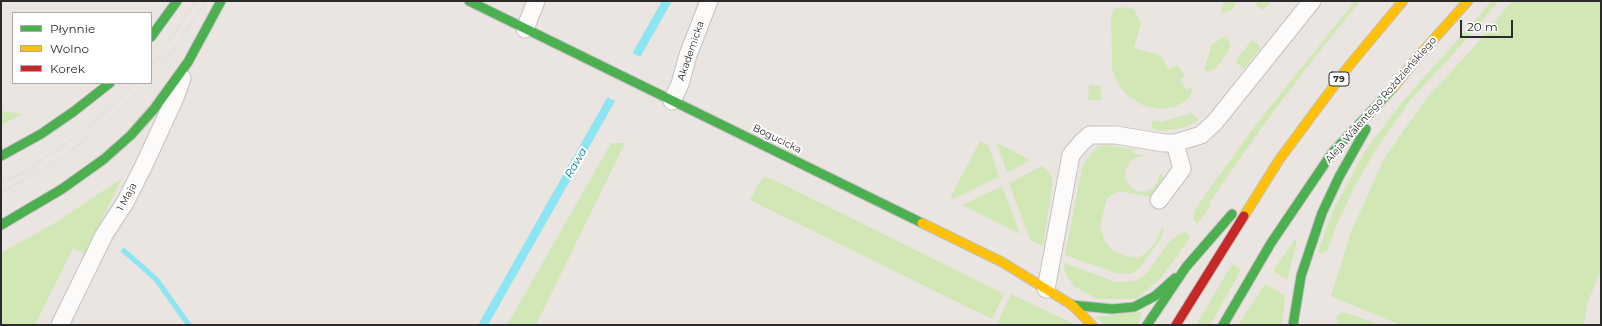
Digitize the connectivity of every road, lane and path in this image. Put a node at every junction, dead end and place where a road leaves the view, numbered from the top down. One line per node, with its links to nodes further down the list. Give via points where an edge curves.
1 (221, 1): 11 (street, 1 Maja)
2 (469, 1): 9 (street, Bogucicka)
3 (536, 1): 9 (street)
4 (709, 1): 14 (street, Akademicka)
5 (1312, 1): 15 (street, via 1212,126 1201,135)
6 (1403, 1): 17 (street, 79, via 1348,66)
7 (1468, 1): 13 (street, Aleja Walentego Roździeńskiego)
8 (174, 2): 10 (street)
9 (525, 29): 14 (street, Bogucicka)
10 (152, 35)
11 (186, 65): 19 (street, 1 Maja, via 154,109 131,135 104,159 62,189); 23 (street, 1 Maja, via 166,120 126,201 104,235)
12 (109, 84): 16 (street, via 41,134)
13 (1384, 99): 27 (street, Aleja Walentego Roździeńskiego, via 1332,153 1300,199); 28 (street, via 1339,177 1322,213 1301,276)
14 (672, 101): 21 (street, Bogucicka, via 1002,262)
15 (1176, 143): 18 (street, via 1182,169); 21 (street, via 1116,135 1090,135 1082,142 1071,155)
16 (1, 156)
17 (1278, 160): 20 (street, 79); 26 (street, 79)
18 (1159, 200)
19 (1, 224)
20 (1186, 267): 22 (street, Bogucicka, via 1155,296 1134,307 1122,310); 25 (street, 79)
21 (1046, 289): 22 (street, Bogucicka)
22 (1072, 305): 24 (street, Bogucicka)
23 (60, 325)
24 (1092, 325)
25 (1147, 325)
26 (1176, 325)
27 (1223, 325)
28 (1293, 325)

